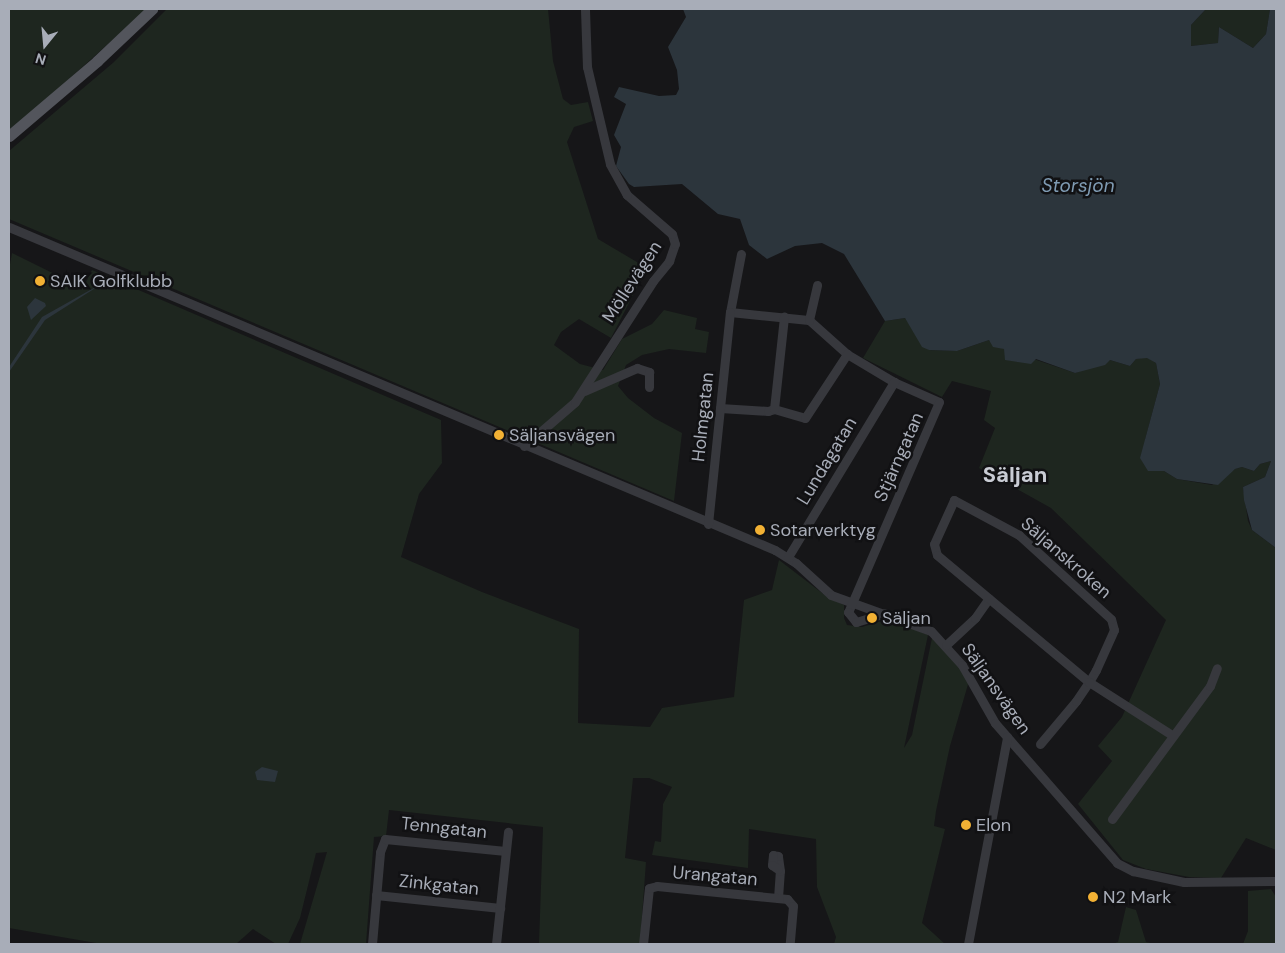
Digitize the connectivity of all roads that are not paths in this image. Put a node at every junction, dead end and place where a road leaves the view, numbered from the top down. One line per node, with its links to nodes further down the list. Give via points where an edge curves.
1 (152, 9): 3 (main road, via 104,56)
2 (585, 9): 13 (street, Möllevägen, via 587,67 610,164 627,195 672,234 675,244 669,261 617,335)
3 (9, 136)
4 (9, 227): 16 (street, Säljansvägen)
5 (742, 254): 7 (street)
6 (817, 285): 9 (street)
7 (730, 312): 8 (street); 14 (street, Holmgatan)
8 (784, 317): 9 (street); 15 (street)
9 (809, 320): 10 (street, Stjärngatan)
10 (846, 354): 11 (street, Stjärngatan); 15 (street, via 808,416 801,418)
11 (894, 382): 18 (street, Lundagatan); 20 (street, Stjärngatan, via 934,398 940,404)
12 (649, 387): 13 (street, via 648,372 637,368)
13 (583, 392): 16 (street, Möllevägen)
14 (720, 408): 15 (street, via 768,412); 17 (street, Holmgatan)
15 (774, 409)
16 (524, 446): 17 (street, Säljansvägen)
17 (708, 524): 18 (street, Säljansvägen)
18 (788, 557): 20 (street, Säljansvägen, via 831,595)
19 (988, 598): 22 (street, via 975,618); 24 (street); 24 (street, Säljanskroken, via 937,555 934,544 954,500 1019,535 1111,619 1112,633)
20 (851, 602): 21 (street, Säljansvägen); 21 (street, via 848,612 853,622)
21 (884, 613): 22 (street, Säljansvägen, via 926,628)
22 (946, 645): 26 (street, Säljansvägen)
23 (1217, 668): 25 (street, via 1210,686)
24 (1089, 682): 25 (street); 27 (street, Säljanskroken)
25 (1172, 736): 28 (street)
26 (1007, 737): 32 (street, Säljansvägen, via 1094,838 1124,866 1184,882); 41 (street)
27 (1040, 744)
28 (1112, 819)
29 (508, 832): 30 (street)
30 (506, 851): 33 (street, Tenngatan, via 388,838 381,844); 35 (street)
31 (778, 869): 34 (street, Urangatan)
32 (1276, 880)
33 (376, 895): 35 (street, Zinkgatan); 36 (street)
34 (778, 898): 38 (street, Urangatan, via 649,888); 40 (street, Urangatan, via 791,901)
35 (500, 908): 37 (street)
36 (372, 944)
37 (496, 944)
38 (643, 944): 39 (street)
39 (648, 944)
40 (790, 944)
41 (968, 944)

